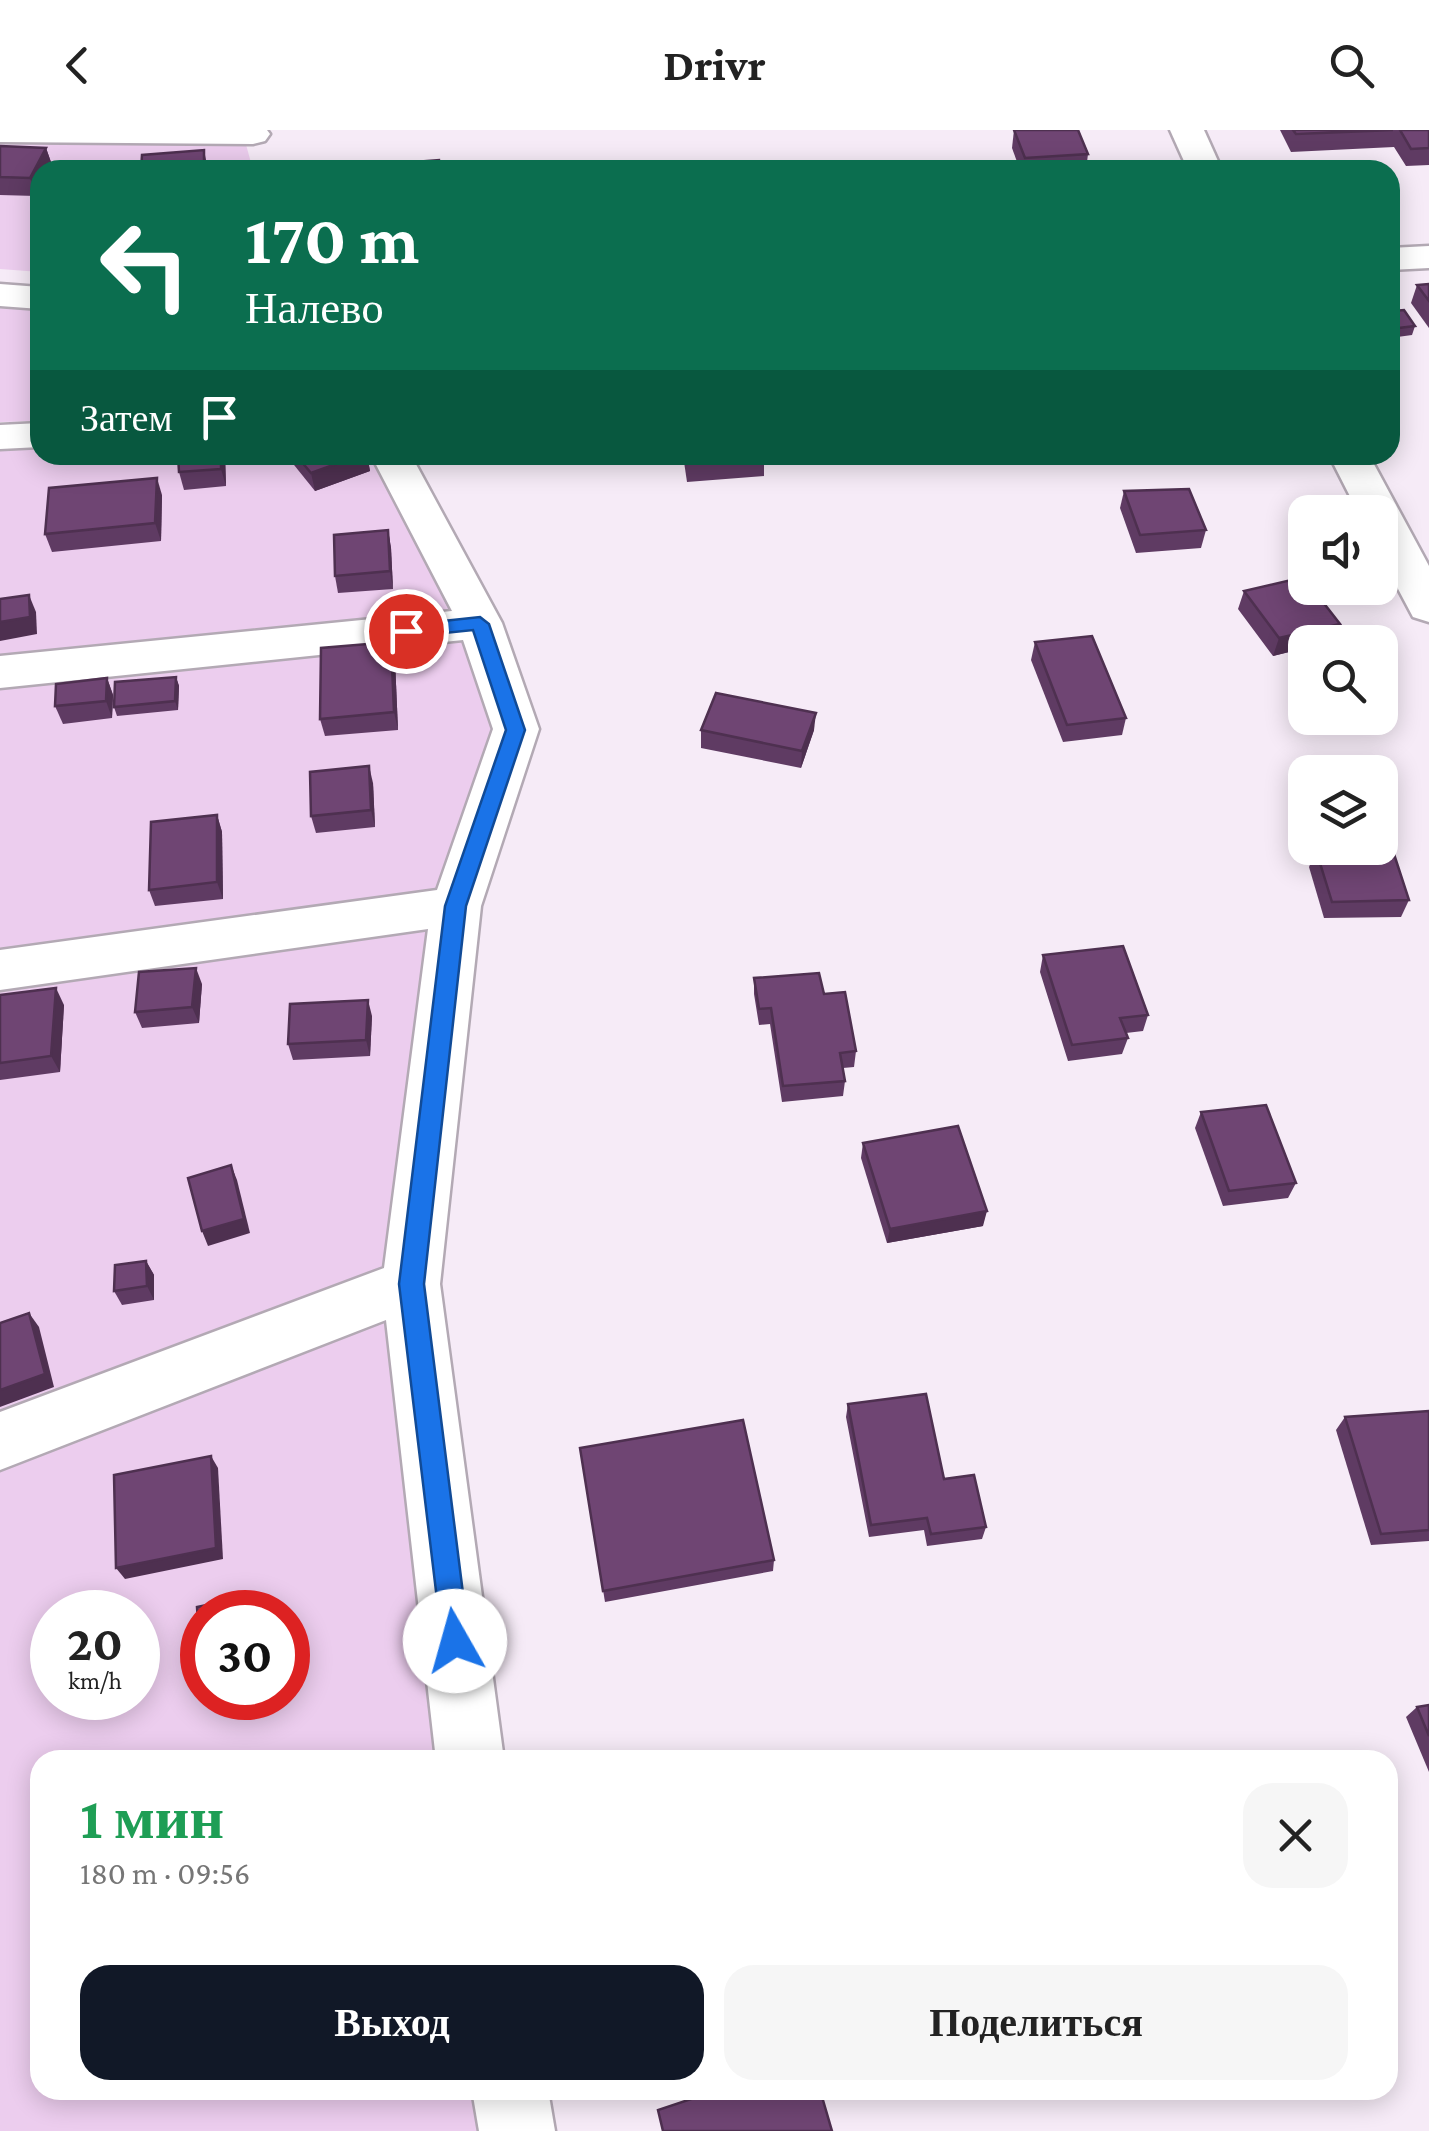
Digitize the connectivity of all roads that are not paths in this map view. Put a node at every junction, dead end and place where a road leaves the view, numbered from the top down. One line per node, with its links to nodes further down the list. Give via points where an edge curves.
1 (1187, 130): 5 (street)
2 (0, 132): 3 (street)
3 (253, 132): 4 (street)
4 (260, 160)
5 (1200, 160)
6 (1429, 256): 7 (street)
7 (1400, 258)
8 (0, 295): 9 (street)
9 (30, 297)
10 (30, 436): 11 (street)
11 (0, 437)
12 (396, 465): 17 (street)
13 (1354, 465): 14 (street)
14 (1370, 495)
15 (1398, 547): 16 (street)
16 (1429, 606)
17 (480, 624): 18 (street); 19 (street, via 516,730)
18 (0, 672)
19 (456, 906): 20 (street); 21 (street)
20 (0, 970)
21 (412, 1284): 22 (street); 23 (street)
22 (0, 1441)
23 (469, 1750)
24 (512, 2100): 25 (street)
25 (518, 2131)

